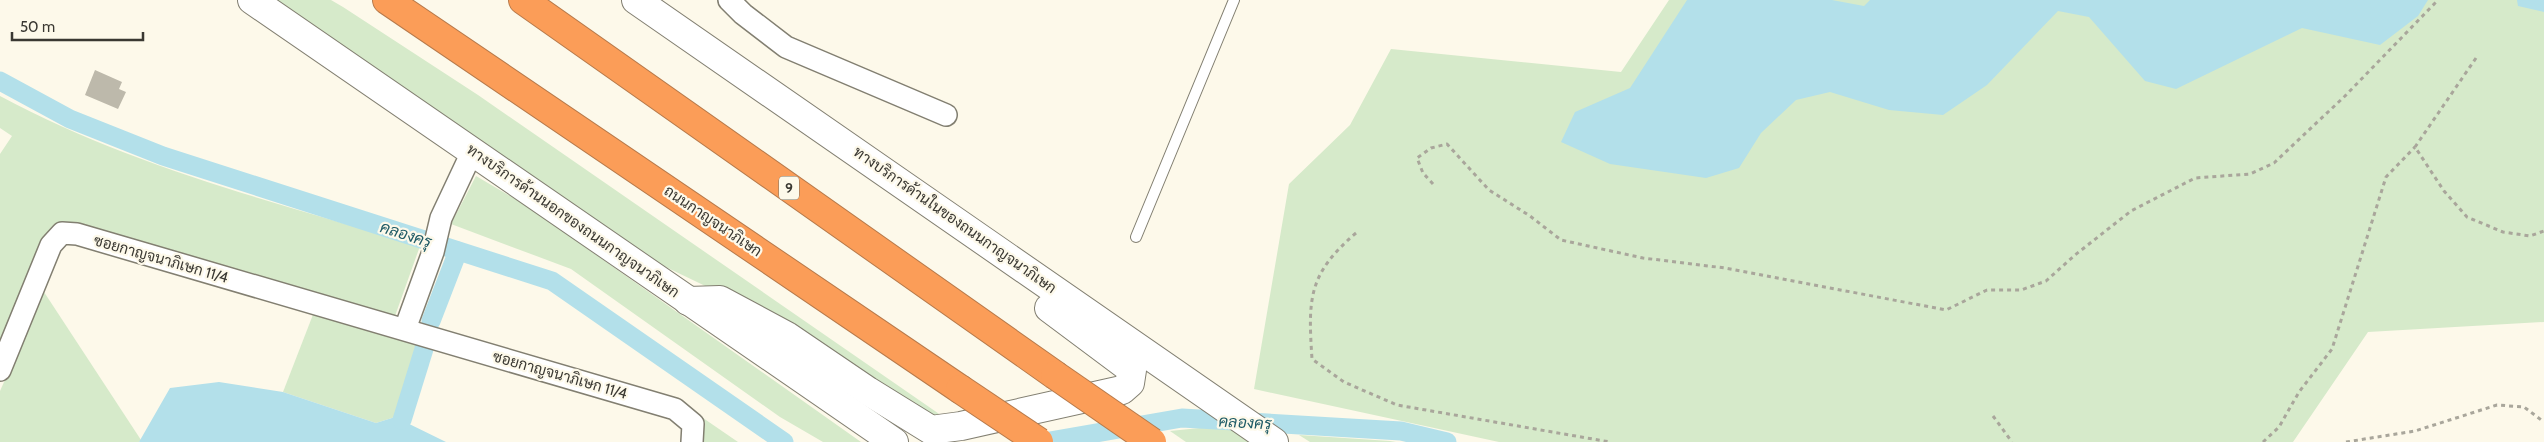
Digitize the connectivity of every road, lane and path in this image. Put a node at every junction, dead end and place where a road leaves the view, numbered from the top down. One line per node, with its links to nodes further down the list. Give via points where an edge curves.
1 (252, 0): 11 (main road, ทางบริการด้านนอกของถนนกาญจนาภิเษก)
2 (387, 0): 24 (highway, ถนนกาญจนาภิเษก, bridge)
3 (523, 0): 25 (highway, 9, bridge)
4 (636, 0): 13 (main road, ทางบริการด้านในของถนนกาญจนาภิเษก)
5 (729, 0): 9 (street, via 786,47)
6 (1234, 0): 16 (lane)
7 (2438, 0): 12 (path, via 2345,96 2274,163 2250,174 2195,178 2131,211 2046,281 2021,290 1987,290 1946,310 1724,268 1643,258 1561,240 1489,190 1447,144 1431,148 1417,158 1423,173)
8 (2476, 58): 10 (path)
9 (946, 115)
10 (2415, 146): 14 (path, via 2444,191 2466,217 2503,232 2530,236); 29 (path, via 2386,177 2332,349 2298,392 2279,426)
11 (473, 150): 17 (main road, ทางบริการด้านนอกของถนนกาญจนาภิเษก); 18 (street, via 441,218 433,252)
12 (1433, 184)
13 (939, 208): 17 (main road, via 1011,279 1132,370 1130,383 1122,390 931,430 787,336 720,300); 26 (main road, ทางบริการด้านในของถนนกาญจนาภิเษก)
14 (2544, 231)
15 (1356, 233): 27 (path, via 1334,251 1314,282 1310,327 1312,359 1344,382 1398,405)
16 (1136, 237)
17 (688, 301): 23 (main road, ทางบริการด้านนอกของถนนกาญจนาภิเษก)
18 (405, 329): 19 (street, ซอยกาญจนาภิเษก 11/4, via 77,234 62,233 51,245); 22 (street, ซอยกาญจนาภิเษก 11/4, via 675,409 693,424)
19 (0, 370)
20 (1993, 416): 28 (path)
21 (2544, 422): 30 (path, via 2524,407 2497,405 2415,432)
22 (692, 442)
23 (894, 442)
24 (1039, 442)
25 (1152, 442)
26 (1274, 442)
27 (1610, 442)
28 (2012, 442)
29 (2263, 442)
30 (2346, 442)

